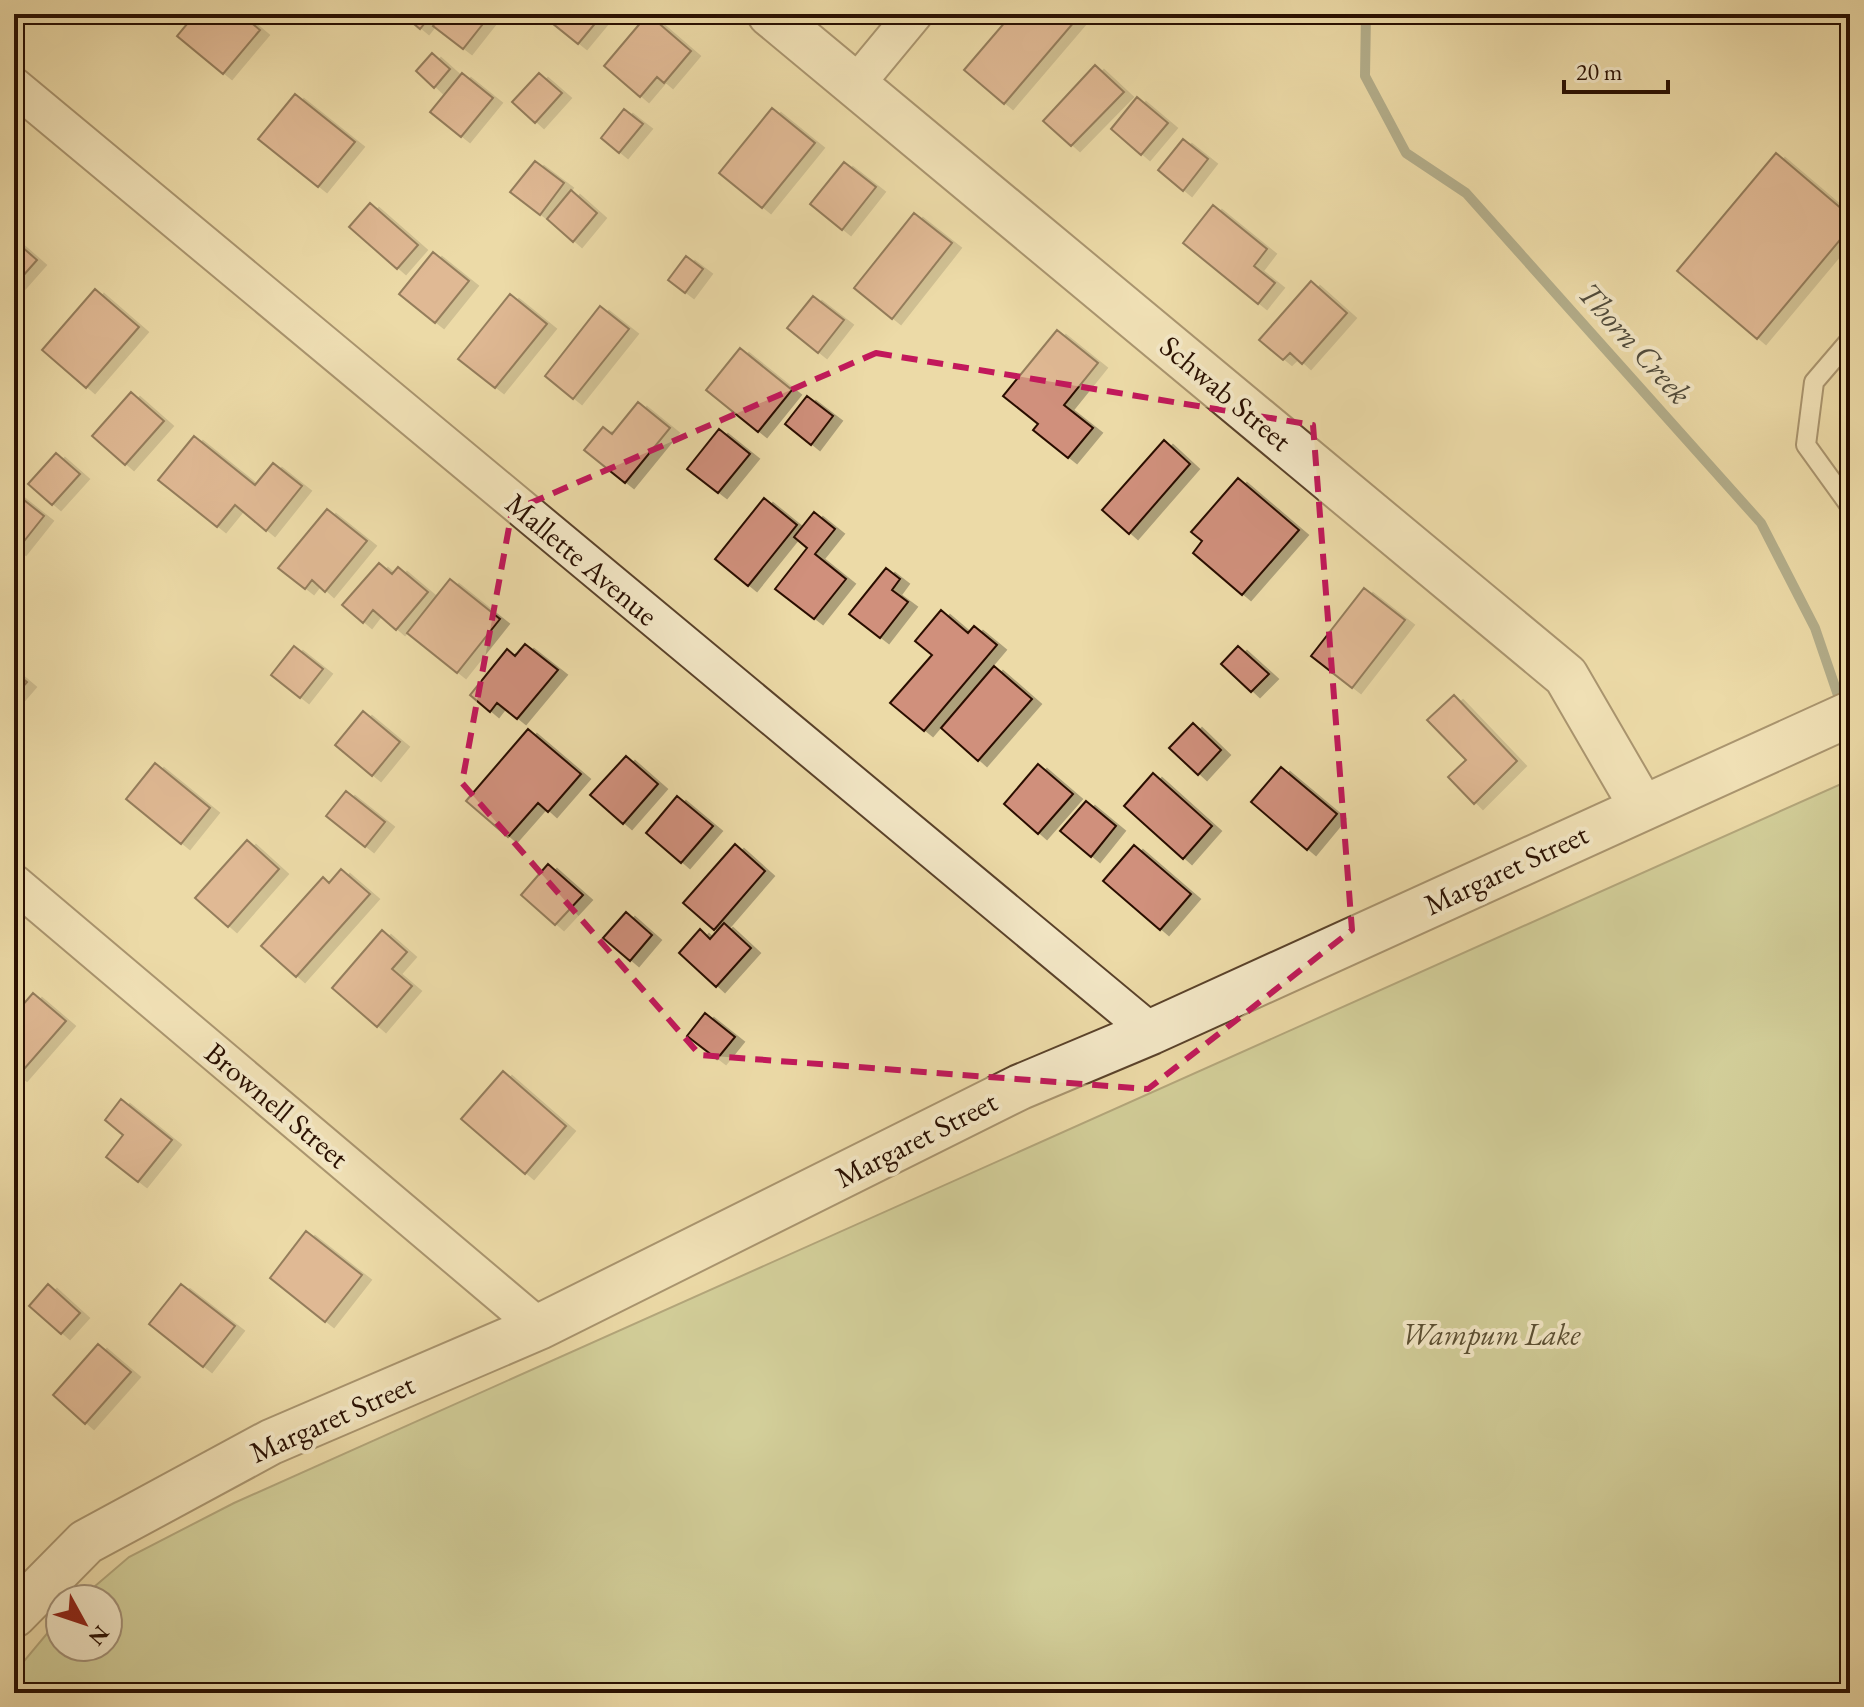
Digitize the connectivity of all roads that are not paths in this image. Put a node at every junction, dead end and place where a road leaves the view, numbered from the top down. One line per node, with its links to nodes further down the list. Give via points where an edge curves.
1 (770, 14): 3 (street, Schwab Street)
2 (914, 14): 3 (street)
3 (856, 84): 8 (street, Schwab Street, via 1566,676)
4 (14, 86): 10 (street, Mallette Avenue)
5 (1850, 340): 6 (lane, via 1814,382 1806,445)
6 (1850, 506)
7 (1850, 714): 8 (street, Margaret Street)
8 (1642, 807): 10 (street, Margaret Street)
9 (14, 883): 11 (street, Brownell Street)
10 (1151, 1032): 11 (street, Margaret Street, via 1020,1087)
11 (539, 1327): 12 (street, Margaret Street, via 271,1442 86,1542)
12 (14, 1615)

